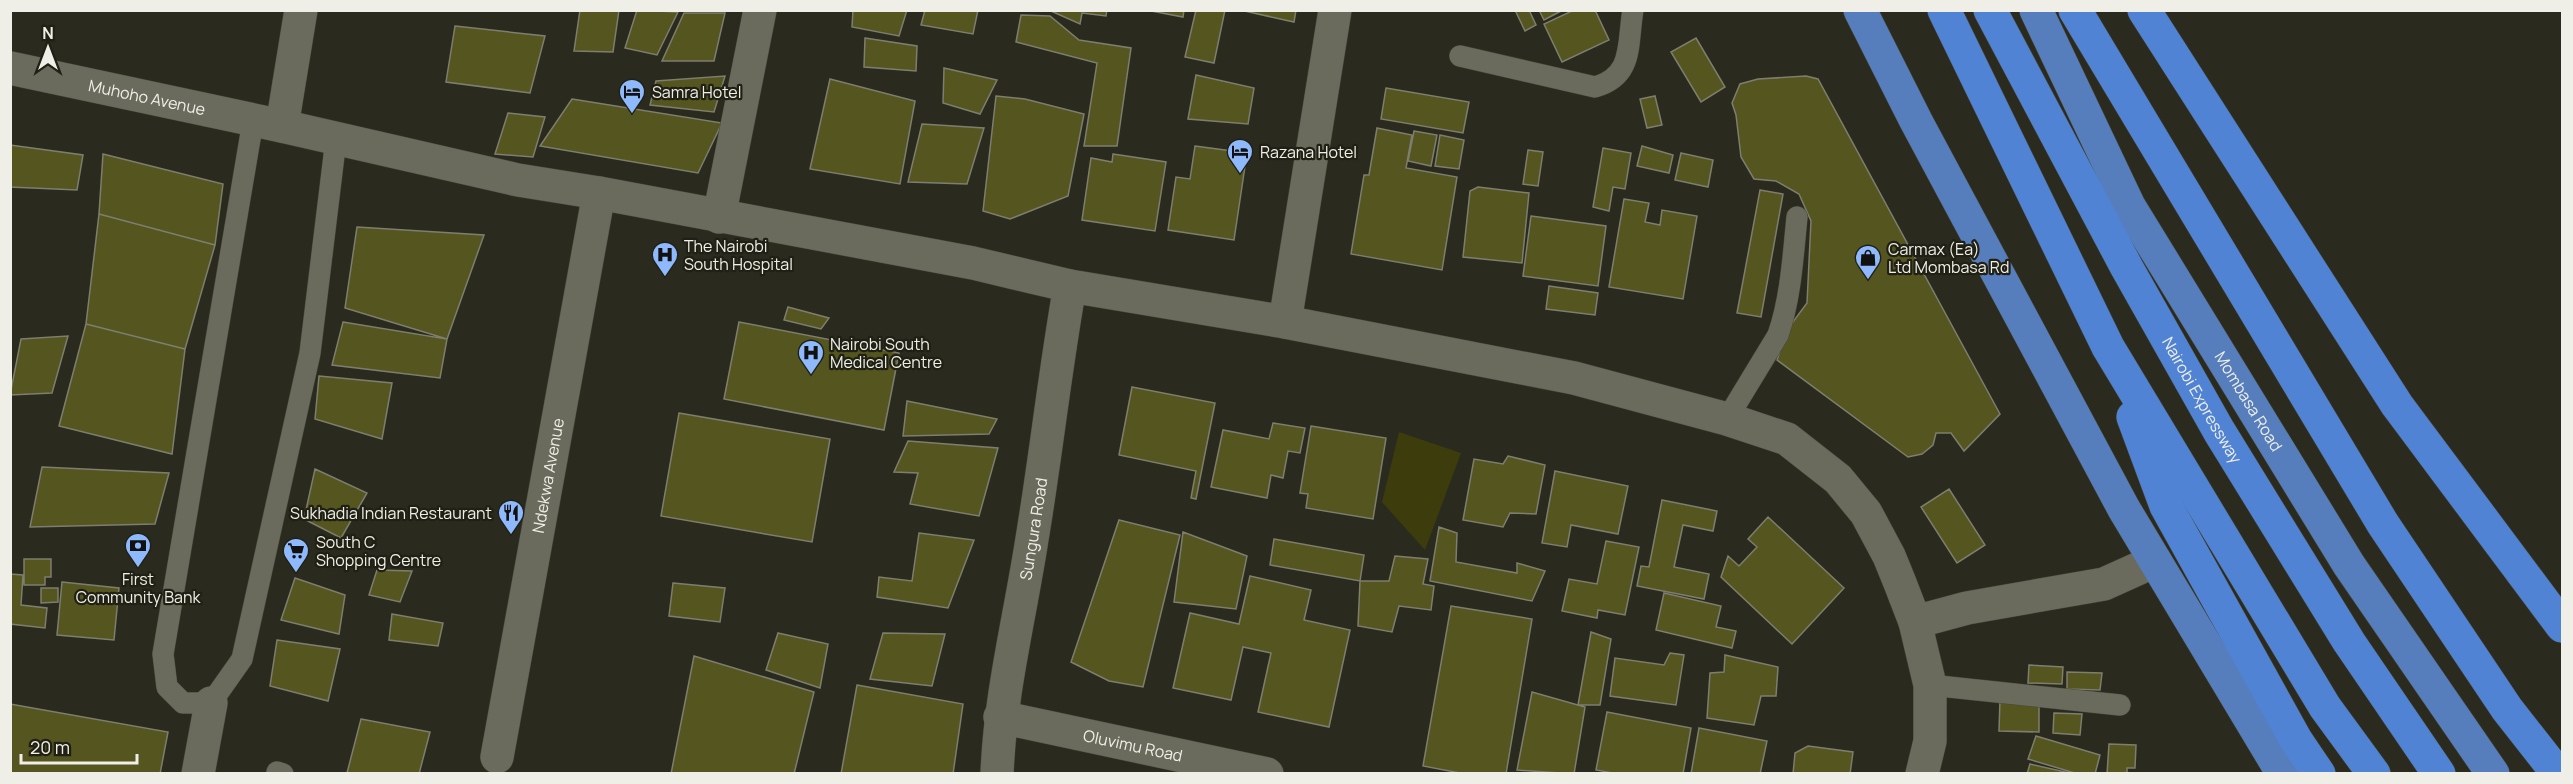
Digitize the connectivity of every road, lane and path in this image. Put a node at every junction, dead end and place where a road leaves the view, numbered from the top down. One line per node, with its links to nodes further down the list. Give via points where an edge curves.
1 (301, 10): 13 (street)
2 (760, 10): 16 (street)
3 (1335, 10): 19 (street)
4 (1633, 10): 11 (lane, via 1621,72 1609,83 1595,87)
5 (1860, 10): 22 (highway, via 2118,499)
6 (1944, 10): 20 (highway)
7 (1990, 10): 37 (highway, Nairobi Expressway, via 2219,431 2349,642)
8 (2036, 10): 38 (highway, Mombasa Road, via 2129,206 2349,565)
9 (2075, 10): 39 (highway, via 2383,524 2507,709)
10 (2144, 10): 24 (highway, via 2397,405)
11 (1460, 56)
12 (10, 68): 13 (street, Muhoho Avenue)
13 (268, 123): 14 (street, Muhoho Avenue); 26 (lane, via 163,654 167,687 183,703)
14 (336, 139): 15 (street, Muhoho Avenue, via 518,180); 26 (lane, via 307,364 242,659)
15 (599, 193): 16 (street, Muhoho Avenue); 29 (street, Ndekwa Avenue)
16 (719, 217): 18 (street, Muhoho Avenue, via 973,263)
17 (1797, 217): 21 (lane, via 1783,320)
18 (1070, 286): 19 (street, Muhoho Avenue); 28 (street, Sungura Road, via 1033,538)
19 (1285, 322): 21 (street, Muhoho Avenue, via 1574,378)
20 (2108, 347): 35 (highway, via 2166,506 2296,740); 36 (highway, via 2325,706)
21 (1726, 419): 23 (street, Muhoho Avenue, via 1787,439 1838,479 1866,513 1889,556)
22 (2155, 561): 23 (street, via 2103,584 1967,608); 34 (highway)
23 (1915, 622): 25 (street, Muhoho Avenue)
24 (2562, 626)
25 (1930, 685): 27 (lane); 33 (street, Muhoho Avenue, via 1930,741)
26 (211, 703): 30 (street)
27 (2120, 705)
28 (1000, 717): 31 (street, Sungura Road); 32 (street, Oluvimu Road)
29 (497, 757)
30 (198, 774)
31 (997, 774)
32 (1267, 774)
33 (1922, 774)
34 (2283, 774)
35 (2319, 774)
36 (2374, 774)
37 (2439, 774)
38 (2493, 774)
39 (2558, 774)

